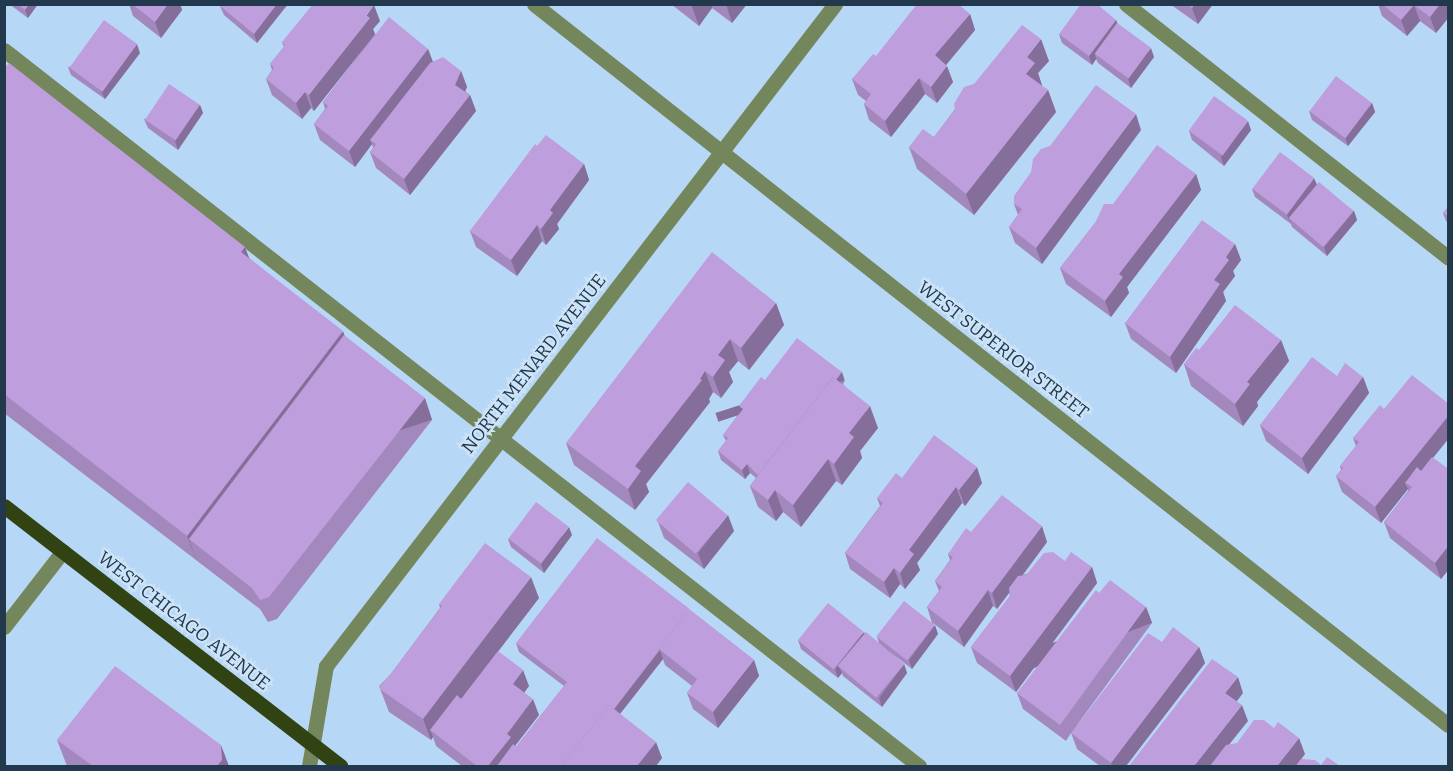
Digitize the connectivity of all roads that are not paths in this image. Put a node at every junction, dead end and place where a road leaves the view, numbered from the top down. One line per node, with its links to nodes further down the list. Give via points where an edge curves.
1 (534, 4): 5 (street, WEST SUPERIOR STREET)
2 (835, 4): 5 (street, NORTH MENARD AVENUE)
3 (1126, 4): 6 (street)
4 (4, 50): 7 (street)
5 (721, 152): 7 (street, NORTH MENARD AVENUE); 11 (street, WEST SUPERIOR STREET)
6 (1449, 257)
7 (501, 438): 12 (street, NORTH MENARD AVENUE, via 326,666); 15 (street)
8 (4, 506): 9 (main road, WEST CHICAGO AVENUE)
9 (63, 551): 10 (street); 12 (main road, WEST CHICAGO AVENUE)
10 (4, 627)
11 (1449, 725)
12 (312, 745): 13 (street, NORTH MENARD AVENUE); 14 (main road, WEST CHICAGO AVENUE)
13 (309, 766)
14 (340, 766)
15 (919, 766)

